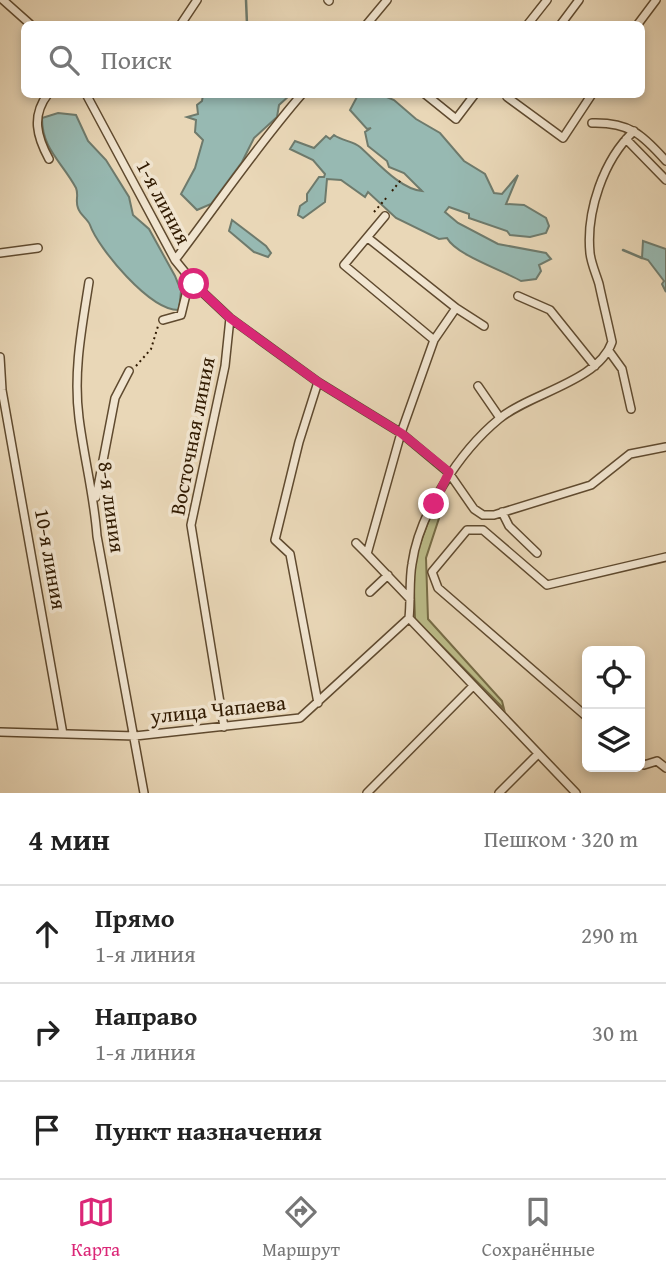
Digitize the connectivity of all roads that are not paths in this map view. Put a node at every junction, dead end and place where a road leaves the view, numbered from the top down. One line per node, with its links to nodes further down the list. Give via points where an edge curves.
1 (3, 0): 7 (street)
2 (197, 0): 8 (street)
3 (387, 0): 9 (street)
4 (547, 0): 10 (street)
5 (579, 0): 11 (street)
6 (656, 0): 12 (street)
7 (27, 21)
8 (183, 21)
9 (370, 21)
10 (530, 21)
11 (563, 21)
12 (640, 21)
13 (46, 98): 23 (street, via 37,124 39,141)
14 (88, 98): 30 (street, 1-я линия)
15 (299, 98): 30 (street)
16 (430, 98): 17 (street, via 456,119)
17 (472, 98)
18 (508, 98): 19 (street, via 562,138)
19 (589, 98)
20 (592, 123): 21 (street, via 613,122)
21 (634, 131): 22 (street); 24 (street)
22 (626, 139): 25 (street); 39 (street, via 596,192 589,230 589,251 612,342)
23 (49, 159)
24 (666, 161)
25 (666, 180)
26 (384, 216): 27 (street)
27 (368, 238): 34 (street); 38 (street, via 344,265)
28 (38, 248): 29 (street)
29 (0, 253)
30 (175, 260): 31 (street, 1-я линия)
31 (190, 278): 35 (street, 1-я линия); 36 (street, via 181,315)
32 (89, 282): 50 (street, 8-я линия, via 76,360 79,416)
33 (518, 296): 41 (street, via 550,310)
34 (456, 308): 37 (street); 38 (street)
35 (230, 318): 43 (street, 1-я линия); 63 (street, Восточная линия, via 225,366 191,525)
36 (163, 320)
37 (484, 326)
38 (434, 340): 47 (street)
39 (609, 351): 41 (street); 45 (street, via 622,369)
40 (0, 357): 65 (street, 10-я линия)
41 (595, 366): 46 (street)
42 (130, 371): 50 (street, via 115,398)
43 (318, 382): 47 (street, 1-я линия); 61 (street, via 275,540 290,554)
44 (478, 386): 46 (street)
45 (631, 408)
46 (500, 418): 49 (street)
47 (401, 433): 49 (street, 1-я линия); 54 (street)
48 (666, 447): 51 (street, 1-я линия, via 630,454 591,485)
49 (449, 472): 51 (street, 1-я линия, via 474,509 483,515); 58 (street, via 412,562)
50 (95, 505): 66 (street, 8-я линия)
51 (502, 512): 53 (street, via 509,526)
52 (356, 543): 54 (street)
53 (537, 553)
54 (368, 554): 56 (street)
55 (666, 557): 62 (street, via 547,584 483,530 467,530 432,572 438,588)
56 (388, 575): 57 (street); 58 (street)
57 (370, 593)
58 (410, 599): 59 (street)
59 (409, 618): 60 (street); 61 (street, улица Чапаева)
60 (473, 686): 67 (street); 71 (street)
61 (318, 704): 63 (street, улица Чапаева, via 300,718)
62 (582, 713)
63 (224, 727): 66 (street, улица Чапаева)
64 (0, 732): 65 (street, улица Чапаева)
65 (62, 734): 66 (street, улица Чапаева)
66 (135, 736): 70 (street, 8-я линия)
67 (538, 754): 72 (street); 73 (street)
68 (645, 764): 69 (street, via 657,761)
69 (666, 768)
70 (144, 793)
71 (367, 793)
72 (499, 793)
73 (576, 793)

